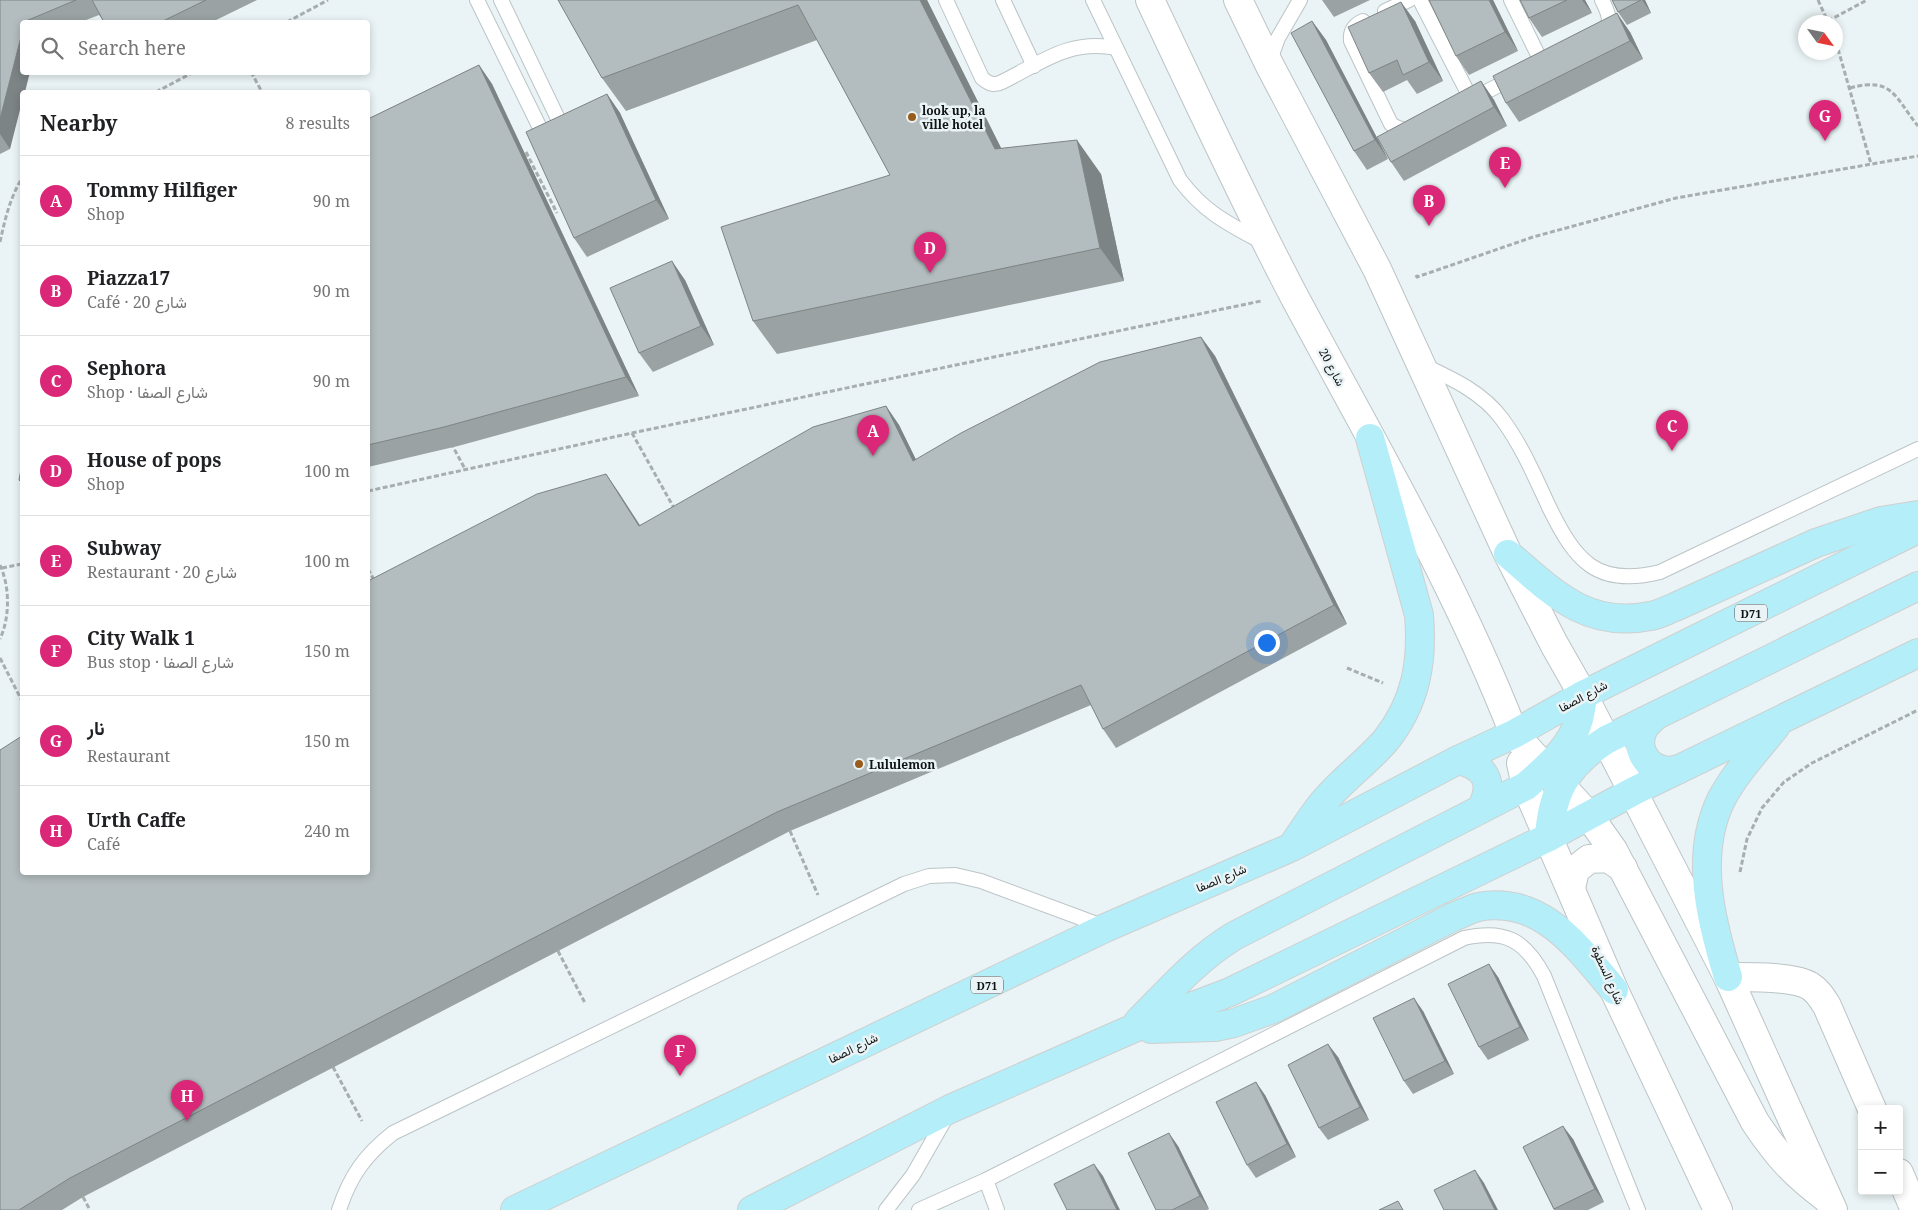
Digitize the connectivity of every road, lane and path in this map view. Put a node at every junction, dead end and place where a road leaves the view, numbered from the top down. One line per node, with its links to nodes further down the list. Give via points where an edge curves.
1 (328, 0): 18 (path)
2 (478, 0): 32 (lane)
3 (501, 0): 30 (lane)
4 (946, 0): 23 (lane, via 982,78 988,83 995,85)
5 (1003, 0): 23 (lane)
6 (1093, 0): 20 (lane)
7 (1150, 0): 37 (street, شارع 20)
8 (1238, 0): 22 (street)
9 (1300, 0): 22 (lane, via 1278,38)
10 (1409, 0): 29 (lane, via 1360,22 1350,34 1351,41 1392,124 1411,130)
11 (1420, 0): 12 (lane, via 1467,101 1538,66)
12 (1511, 0)
13 (1602, 0): 19 (lane, via 1609,22 1607,29)
14 (1818, 0): 16 (path)
15 (1868, 0): 17 (path)
16 (1825, 15)
17 (1841, 15)
18 (290, 20)
19 (1593, 38)
20 (1116, 48): 23 (lane, via 1078,46); 37 (lane, via 1180,180 1191,195 1219,219)
21 (1841, 60): 26 (path)
22 (1269, 64): 40 (street, via 1377,269)
23 (1034, 66)
24 (188, 75): 27 (path)
25 (253, 75): 28 (path)
26 (1850, 88): 31 (path, via 1876,85 1888,89 1898,97); 34 (path)
27 (160, 90)
28 (261, 90)
29 (1428, 121)
30 (561, 125)
31 (1918, 126)
32 (543, 134)
33 (1918, 156): 34 (path)
34 (1871, 164): 38 (path, via 1676,198 1534,237 1417,277)
35 (20, 181): 36 (path, via 8,207)
36 (0, 242)
37 (1268, 246): 39 (street, شارع 20)
38 (1414, 270)
39 (1294, 295): 41 (path); 43 (street, شارع 20)
40 (1422, 364): 44 (lane, via 1483,398 1516,440 1565,540 1579,557 1597,570 1613,575 1639,578 1660,572); 50 (street)
41 (632, 433): 45 (path); 47 (path)
42 (446, 435): 45 (path)
43 (1370, 438): 64 (street, شارع 20, via 1438,566 1491,675); 74 (main road, via 1419,615 1422,642 1419,668 1401,719 1385,740 1327,798)
44 (1918, 449)
45 (465, 469): 46 (path)
46 (370, 491)
47 (675, 510)
48 (1918, 514): 50 (main road, via 1881,520 1851,530 1675,607 1651,616 1625,619 1600,616 1570,605)
49 (1918, 529): 59 (main road, شارع الصفا / D71)
50 (1508, 554): 59 (street)
51 (20, 564): 52 (path)
52 (1, 567): 56 (path, via 8,596)
53 (370, 573): 54 (path)
54 (376, 584)
55 (1918, 586): 62 (main road)
56 (0, 639)
57 (1918, 653): 63 (main road)
58 (0, 658): 60 (path)
59 (1583, 695): 64 (main road, شارع الصفا / D71); 65 (street); 68 (main road, via 1579,720)
60 (20, 697)
61 (1918, 710): 76 (path, via 1812,763 1784,782 1762,808 1747,839)
62 (1653, 718): 65 (main road); 67 (main road, via 1643,728 1640,742 1643,755 1652,766 1665,771)
63 (1782, 720): 67 (main road); 81 (main road, via 1732,782 1721,801 1708,844 1713,927)
64 (1514, 734): 66 (main road, شارع الصفا / D71); 68 (street)
65 (1606, 740): 68 (main road, via 1573,766); 69 (street)
66 (1458, 760): 70 (main road, via 1472,763 1482,771 1488,783 1488,797); 74 (main road, شارع الصفا / D71)
67 (1679, 769): 69 (main road)
68 (1544, 780): 70 (main road); 71 (street); 73 (main road, via 1552,811)
69 (1634, 791): 71 (main road); 81 (street)
70 (1481, 809): 84 (main road, via 1213,949 1194,964)
71 (1588, 816): 73 (main road); 75 (street)
72 (790, 831): 78 (path)
73 (1549, 837): 77 (street, شارع السطوة); 84 (main road, via 1230,992)
74 (1292, 847): 79 (main road, شارع الصفا / D71)
75 (1623, 868): 77 (street, via 1608,858 1589,859 1575,870); 92 (street, via 1755,1122 1775,1152)
76 (1740, 876)
77 (1571, 888): 82 (street, شارع السطوة)
78 (818, 895)
79 (1105, 928): 94 (lane, via 980,881 955,875 929,876 904,884 393,1133 362,1162); 95 (main road, شارع الصفا / D71)
80 (558, 951): 83 (path)
81 (1728, 977): 86 (street, via 1795,981 1809,985 1820,994); 92 (street)
82 (1614, 990): 84 (main road, via 1552,923 1532,912 1504,906 1478,907 1254,1017 1215,1027); 101 (street, شارع السطوة)
83 (585, 1003)
84 (1132, 1029): 87 (main road)
85 (333, 1067): 88 (path)
86 (1870, 1105)
87 (950, 1110): 96 (main road); 97 (lane, via 933,1143)
88 (362, 1121)
89 (986, 1180): 98 (lane); 99 (lane); 100 (lane, via 1464,938 1482,934 1501,936 1519,943 1534,957)
90 (1903, 1182): 102 (street)
91 (84, 1197): 93 (path)
92 (1831, 1205)
93 (90, 1210)
94 (339, 1210)
95 (515, 1210)
96 (752, 1210)
97 (886, 1210)
98 (919, 1210)
99 (997, 1210)
100 (1638, 1210)
101 (1718, 1210)
102 (1915, 1210)

